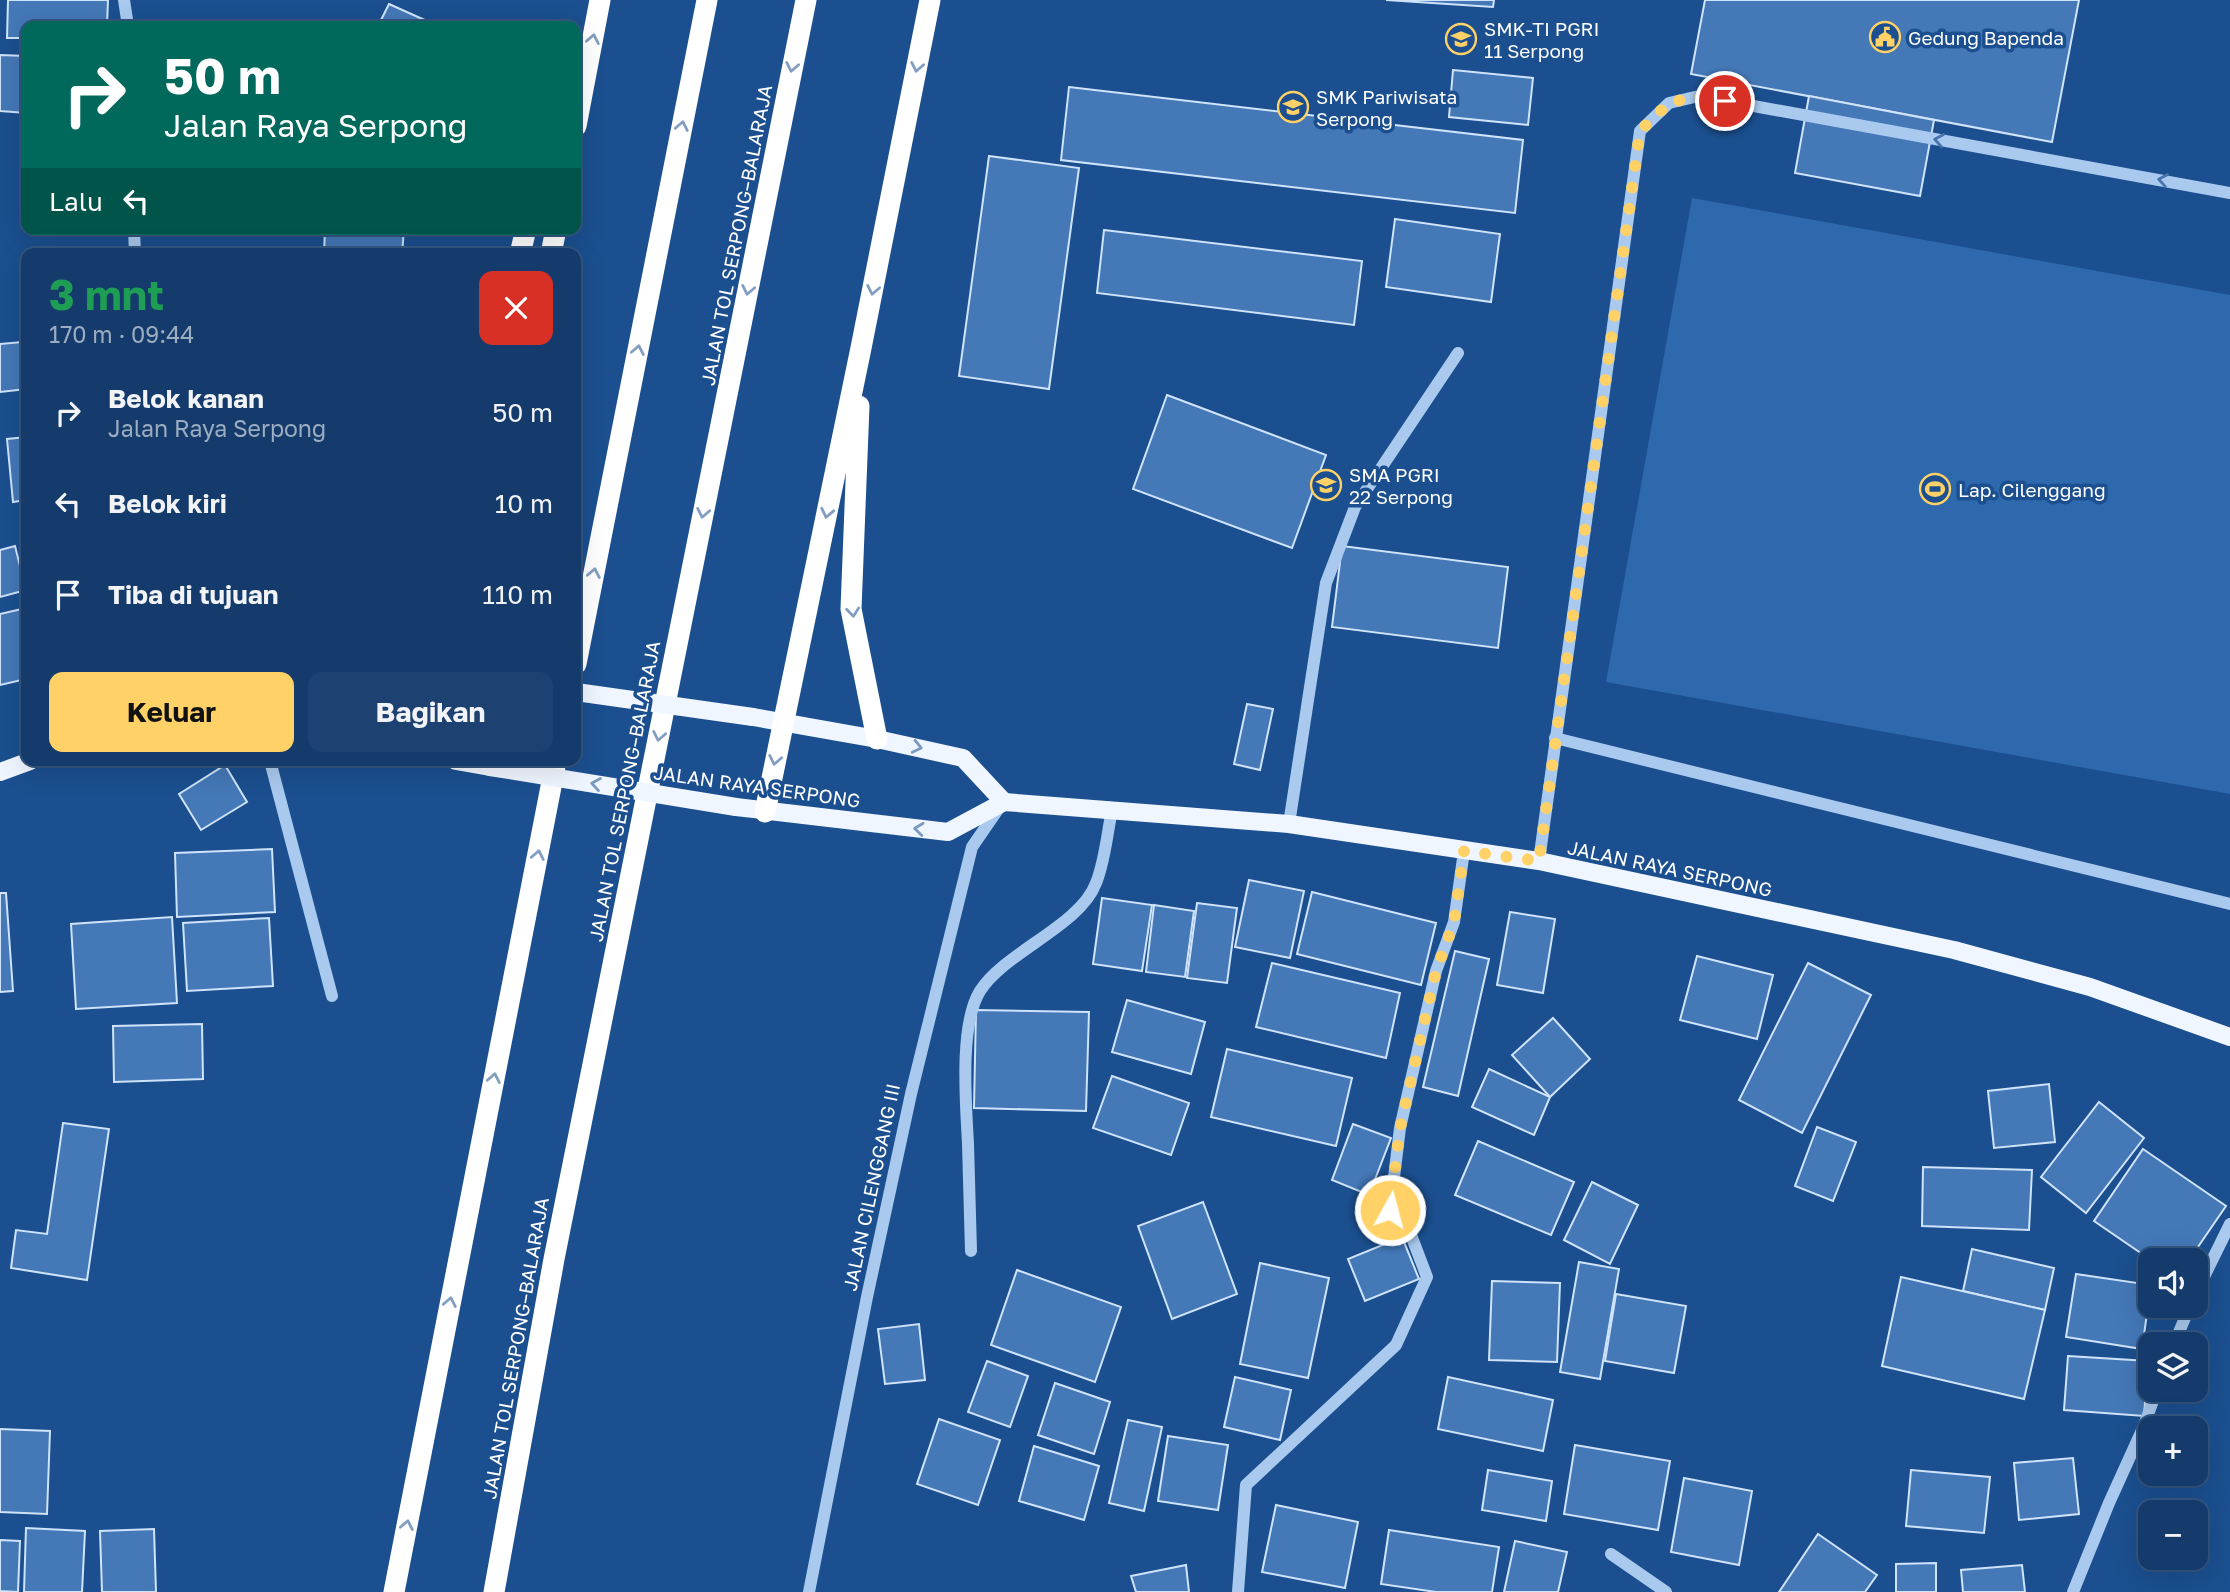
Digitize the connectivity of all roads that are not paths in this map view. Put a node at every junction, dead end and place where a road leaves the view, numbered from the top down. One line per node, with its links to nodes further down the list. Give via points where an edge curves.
1 (124, 0): 6 (street)
2 (600, 0): 7 (highway, one-way to 2)
3 (707, 0): 11 (highway, one-way to 3)
4 (806, 0): 36 (highway, JALAN TOL SERPONG–BALARAJA, one-way to 36, via 554,1259)
5 (930, 0): 9 (highway, one-way to 9)
6 (127, 21)
7 (581, 100)
8 (2230, 193): 14 (street, one-way to 14, via 1699,96 1669,103 1640,131)
9 (861, 348): 13 (highway, one-way to 13); 15 (highway, one-way to 15, via 851,609)
10 (1458, 353): 24 (street, via 1355,506 1326,583)
11 (581, 639)
12 (581, 693): 13 (main road, bridge)
13 (783, 722): 15 (main road); 23 (highway, one-way to 23)
14 (1555, 738): 26 (street); 27 (street)
15 (877, 739): 21 (main road, one-way to 21, via 963,758)
16 (21, 764): 20 (main road)
17 (271, 766): 28 (street)
18 (484, 766): 23 (main road, JALAN RAYA SERPONG, one-way to 18, bridge)
19 (555, 766): 35 (highway, one-way to 19)
20 (0, 772)
21 (1003, 802): 22 (main road, JALAN RAYA SERPONG); 23 (main road, JALAN RAYA SERPONG, one-way to 23, via 948,832); 37 (street, JALAN CILENGGANG III, via 972,847 914,1081)
22 (1112, 810): 24 (main road, JALAN RAYA SERPONG); 31 (street, via 1096,885 1079,908 1011,960 980,991 970,1017 965,1073)
23 (765, 811)
24 (1289, 824): 25 (main road, JALAN RAYA SERPONG)
25 (1464, 851): 26 (main road, JALAN RAYA SERPONG); 38 (street, via 1454,922 1436,971 1400,1128 1390,1210 1411,1235 1427,1278 1396,1345 1246,1485)
26 (1539, 861): 29 (main road, JALAN RAYA SERPONG, via 1954,950 2090,988)
27 (2230, 904)
28 (332, 996)
29 (2230, 1037)
30 (2230, 1224): 32 (street)
31 (971, 1251)
32 (2208, 1269)
33 (2153, 1402): 40 (street)
34 (1611, 1554): 39 (street)
35 (394, 1592)
36 (494, 1592)
37 (809, 1592)
38 (1238, 1592)
39 (1666, 1592)
40 (2073, 1592)

